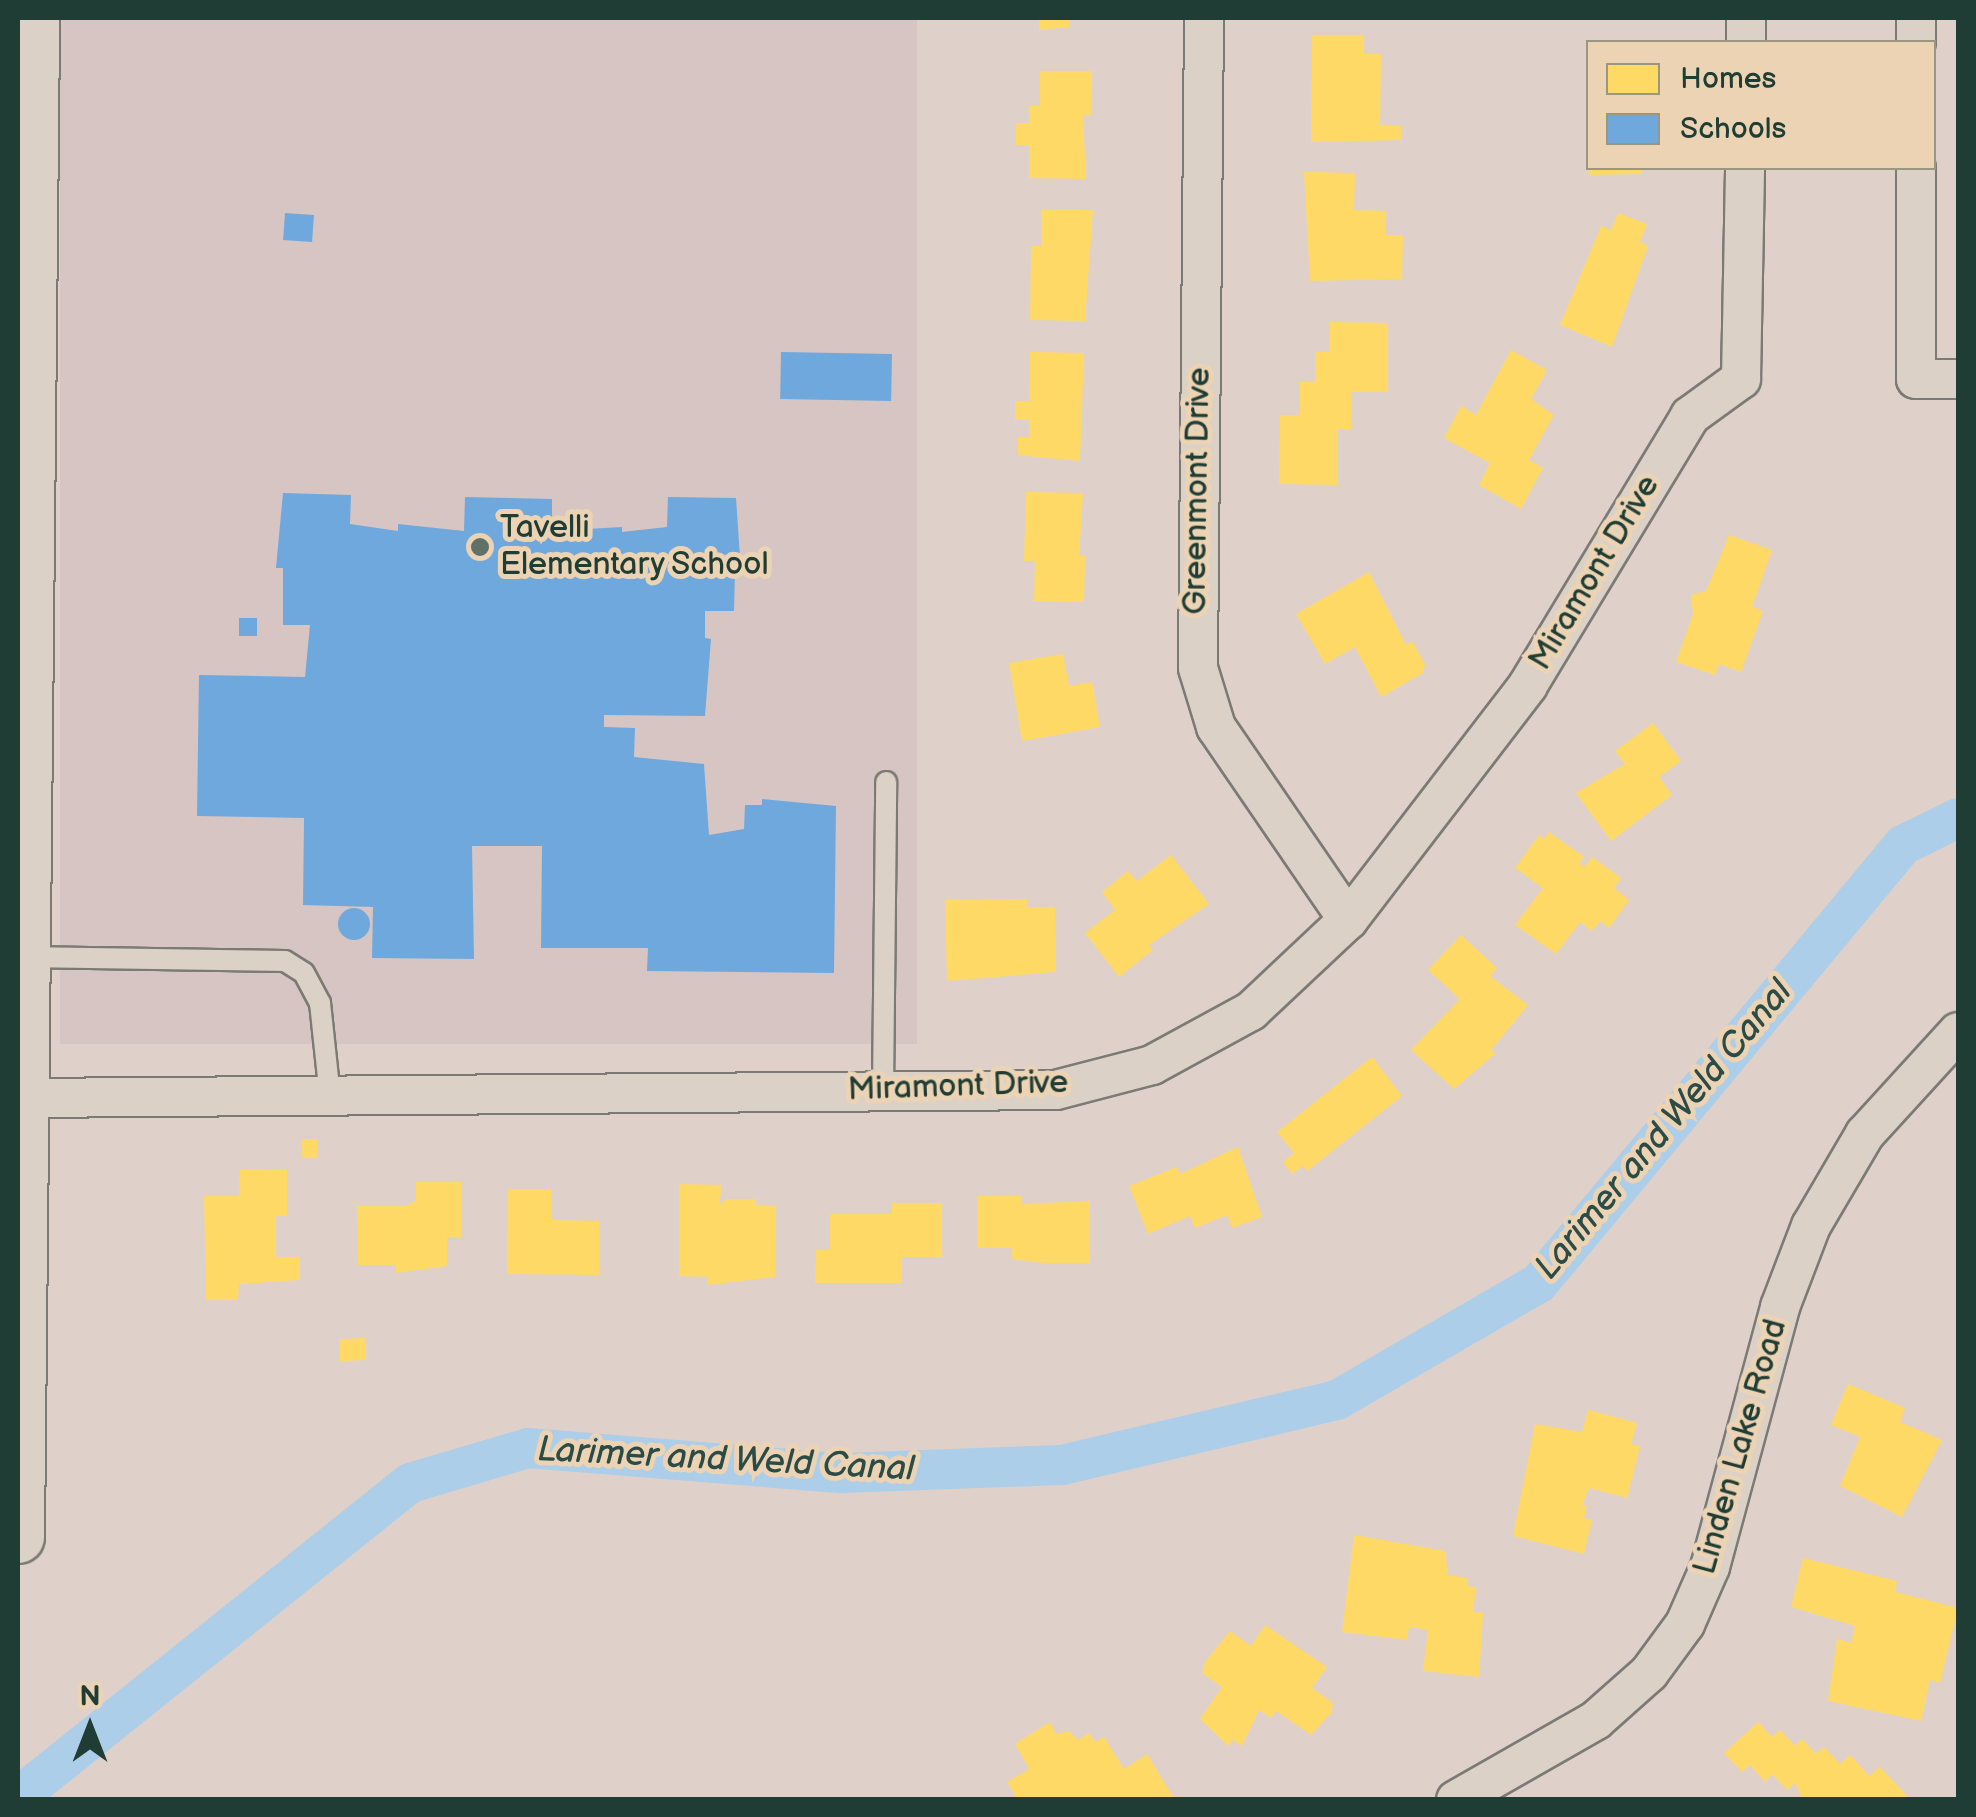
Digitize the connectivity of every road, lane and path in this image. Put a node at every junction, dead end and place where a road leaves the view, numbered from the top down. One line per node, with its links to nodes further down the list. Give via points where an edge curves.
1 (33, 18): 8 (main road)
2 (1204, 18): 7 (street, Greenmont Drive, via 1198,668 1216,727)
3 (1745, 170): 7 (street, Miramont Drive, via 1741,379 1690,416 1528,685)
4 (1916, 170): 5 (street, via 1916,379)
5 (1958, 379)
6 (886, 782): 10 (lane)
7 (1348, 920): 10 (street, Miramont Drive, via 1252,1010 1152,1065 1056,1090)
8 (24, 957): 11 (lane, via 284,960 304,973 320,1003); 12 (main road)
9 (1958, 1032): 14 (street, Linden Lake Road, via 1865,1134 1811,1226 1780,1307 1710,1568 1685,1624 1649,1673 1596,1720)
10 (883, 1090): 11 (street, Miramont Drive)
11 (330, 1096): 12 (street, Miramont Drive)
12 (20, 1098): 13 (main road)
13 (18, 1537)
14 (1456, 1800)

